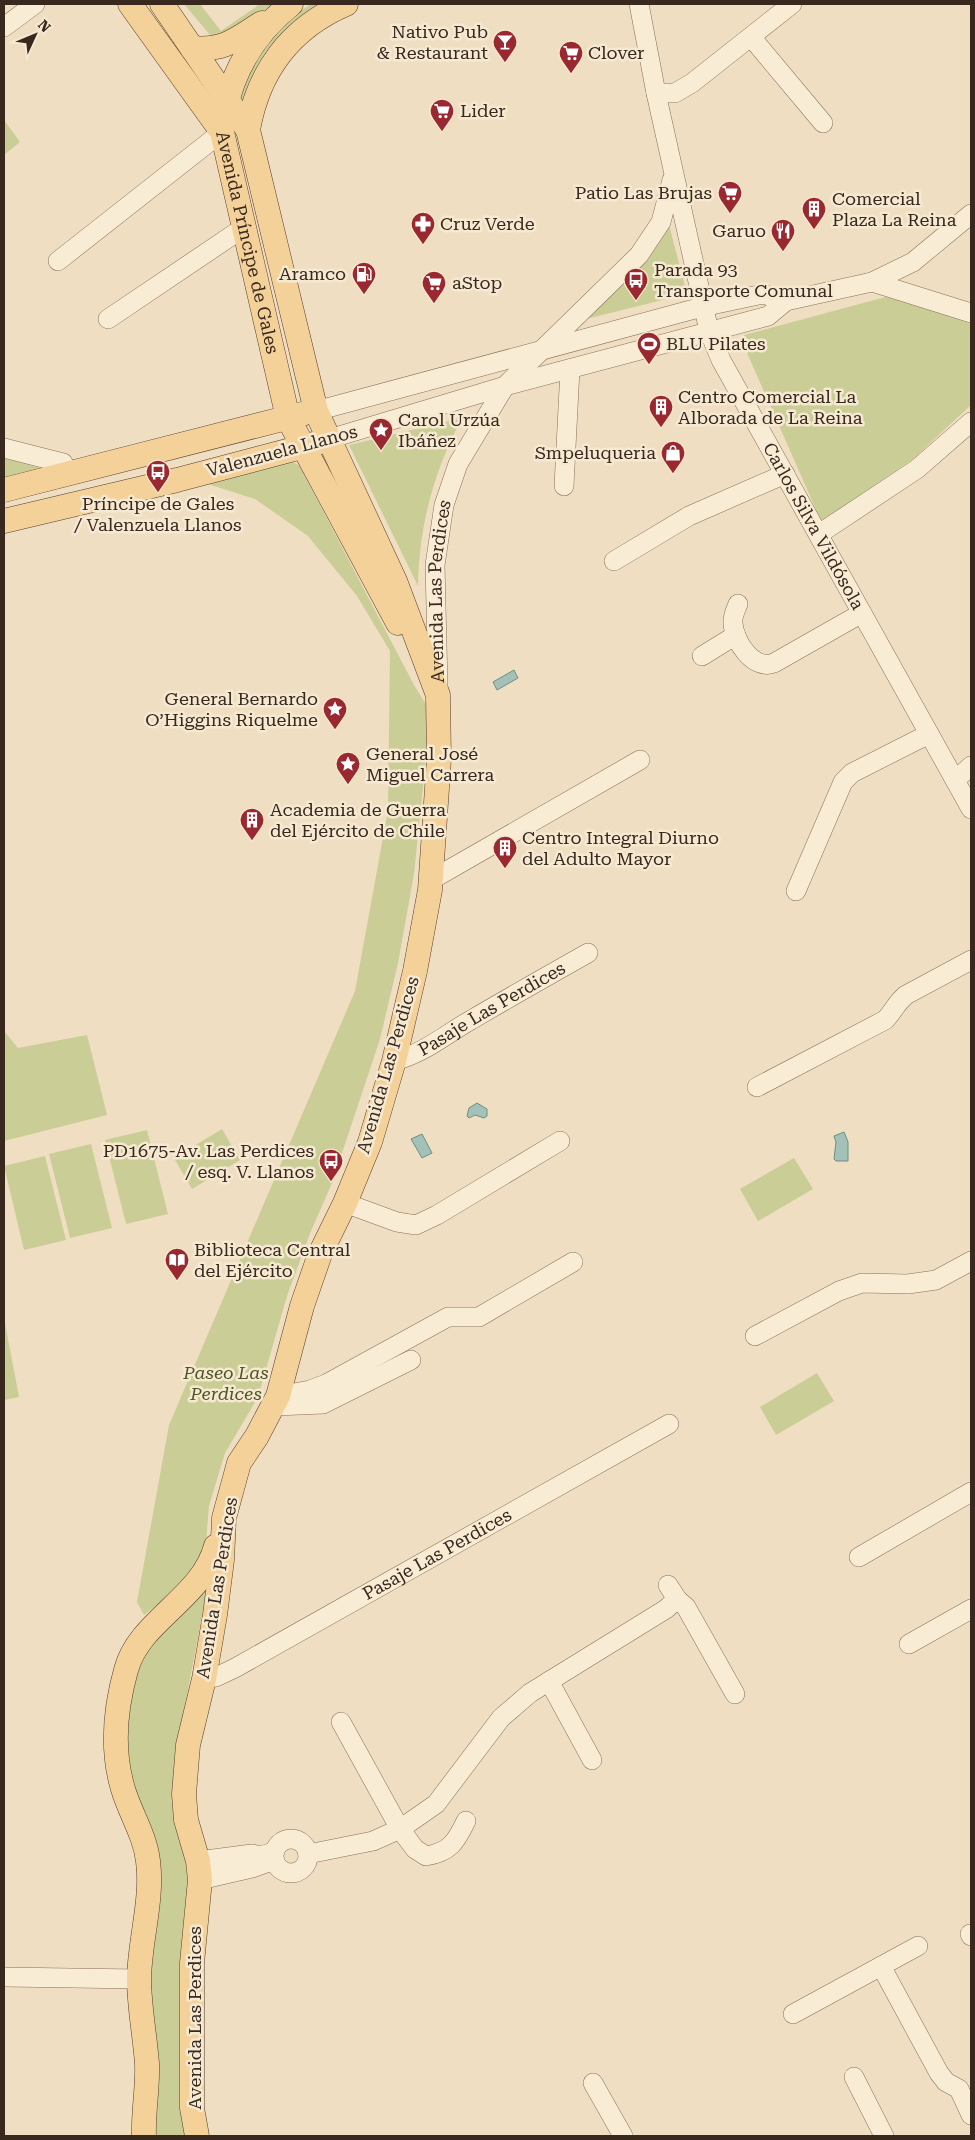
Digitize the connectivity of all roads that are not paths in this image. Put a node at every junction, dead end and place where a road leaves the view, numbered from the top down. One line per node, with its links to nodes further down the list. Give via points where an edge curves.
1 (35, 4): 8 (street)
2 (130, 4): 15 (main road, Avenida Príncipe de Gales)
3 (162, 4): 10 (main road, Avenida Príncipe de Gales)
4 (346, 4): 14 (main road, via 311,25 279,54 260,85)
5 (639, 4): 11 (street, Carlos Silva Vildósola)
6 (792, 4): 9 (street)
7 (290, 5): 10 (main road, via 231,43 209,50); 12 (main road, via 266,28 246,55)
8 (4, 26)
9 (751, 37): 11 (street, via 692,83 675,93); 13 (street)
10 (192, 48): 12 (main road, Avenida Príncipe de Gales)
11 (656, 93): 16 (street, Carlos Silva Vildósola)
12 (228, 99): 14 (main road, Avenida Príncipe de Gales); 15 (main road)
13 (822, 123)
14 (248, 130): 15 (main road); 29 (main road, Avenida Príncipe de Gales)
15 (222, 132): 18 (main road, Avenida Príncipe de Gales); 19 (street)
16 (674, 174): 22 (street, Carlos Silva Vildósola); 26 (street, Carlos Silva Vildósola, via 660,222 639,256)
17 (971, 214): 20 (street, Valenzuela Llanos, via 913,262)
18 (243, 228): 24 (street); 30 (main road, Avenida Príncipe de Gales)
19 (58, 261)
20 (872, 282): 21 (street, Valenzuela Llanos); 23 (street)
21 (786, 301): 22 (street, Valenzuela Llanos, via 763,294); 25 (street, Valenzuela Llanos, via 768,316)
22 (702, 307): 25 (street, Carlos Silva Vildósola); 26 (street, Valenzuela Llanos)
23 (971, 313)
24 (108, 320)
25 (709, 331): 27 (street, Valenzuela Llanos); 36 (street, Carlos Silva Vildósola, via 721,360)
26 (540, 352): 28 (street, Avenida Las Perdices); 29 (street, Valenzuela Llanos)
27 (570, 369): 28 (street, Valenzuela Llanos); 37 (street)
28 (505, 386): 32 (street, Valenzuela Llanos); 46 (street, Avenida Las Perdices, via 458,464 444,506 435,565)
29 (316, 411): 30 (main road, Valenzuela Llanos); 32 (main road, Avenida Príncipe de Gales)
30 (288, 418): 33 (main road, Avenida Príncipe de Gales); 35 (main road, Valenzuela Llanos)
31 (971, 422): 40 (street, via 917,469)
32 (329, 439): 33 (main road, Valenzuela Llanos); 46 (main road, Avenida Príncipe de Gales, via 395,581)
33 (303, 447): 39 (main road, Valenzuela Llanos); 46 (main road, Avenida Príncipe de Gales)
34 (4, 448): 35 (street, via 63,463)
35 (68, 473): 38 (main road, Valenzuela Llanos)
36 (785, 474): 40 (street, Carlos Silva Vildósola); 41 (street, via 688,516)
37 (564, 486)
38 (4, 490)
39 (4, 521)
40 (819, 534): 43 (street, Carlos Silva Vildósola)
41 (614, 561)
42 (738, 604): 44 (street, via 732,622)
43 (862, 613): 44 (street, via 768,666 753,660); 47 (street, Carlos Silva Vildósola)
44 (736, 635): 45 (street)
45 (702, 656)
46 (438, 694): 52 (main road, Avenida Las Perdices, via 439,759)
47 (928, 734): 50 (street, Carlos Silva Vildósola); 53 (street, via 852,774 843,782)
48 (640, 760): 52 (street)
49 (971, 766): 50 (street)
50 (955, 780): 51 (street, Carlos Silva Vildósola)
51 (971, 809)
52 (430, 880): 56 (main road, Avenida Las Perdices, via 415,971)
53 (796, 891)
54 (588, 953): 56 (street, Pasaje Las Perdices, via 422,1051)
55 (971, 960): 57 (street, via 906,995 885,1020)
56 (394, 1060): 59 (main road, Avenida Las Perdices, via 370,1142)
57 (757, 1087)
58 (560, 1141): 59 (street, via 416,1225 397,1222)
59 (345, 1203): 64 (main road, Avenida Las Perdices, via 320,1254)
60 (971, 1261): 62 (street, via 936,1280 908,1284 862,1283 839,1291)
61 (573, 1262): 64 (street, via 480,1317 448,1317 326,1384)
62 (755, 1336)
63 (411, 1360): 64 (street, via 322,1404)
64 (275, 1401): 67 (main road, Avenida Las Perdices, via 239,1463)
65 (669, 1424): 73 (street, Pasaje Las Perdices, via 235,1668)
66 (971, 1492): 68 (street)
67 (224, 1518): 69 (main road, via 210,1564); 71 (main road, Avenida Las Perdices)
68 (859, 1557)
69 (187, 1593): 71 (main road, via 198,1591); 84 (main road, via 143,1639 126,1667 117,1707 116,1747 123,1790 140,1829 148,1859 149,1884)
70 (971, 1610): 72 (street)
71 (215, 1615): 73 (main road, Avenida Las Perdices)
72 (909, 1644)
73 (204, 1679): 80 (main road, Avenida Las Perdices, via 188,1745 184,1794 186,1820)
74 (549, 1681): 75 (street, via 666,1609 673,1592 686,1607); 77 (street); 79 (street, via 501,1718 436,1804)
75 (736, 1694)
76 (342, 1722): 79 (street)
77 (592, 1760)
78 (466, 1821): 79 (street, via 455,1842 440,1854 426,1856 415,1849)
79 (400, 1829): 80 (street, via 373,1841 308,1854 301,1870 294,1873 278,1867 274,1856 252,1868)
80 (199, 1871): 90 (main road, Avenida Las Perdices, via 192,1963 192,2108)
81 (918, 1946): 82 (street)
82 (881, 1966): 85 (street); 88 (street, via 939,2073 946,2082 959,2089)
83 (4, 1977): 84 (street)
84 (139, 1979): 89 (main road, via 147,2065)
85 (793, 2014)
86 (854, 2076): 92 (street)
87 (593, 2083): 91 (street)
88 (971, 2115)
89 (144, 2136)
90 (197, 2136)
91 (623, 2136)
92 (884, 2136)

